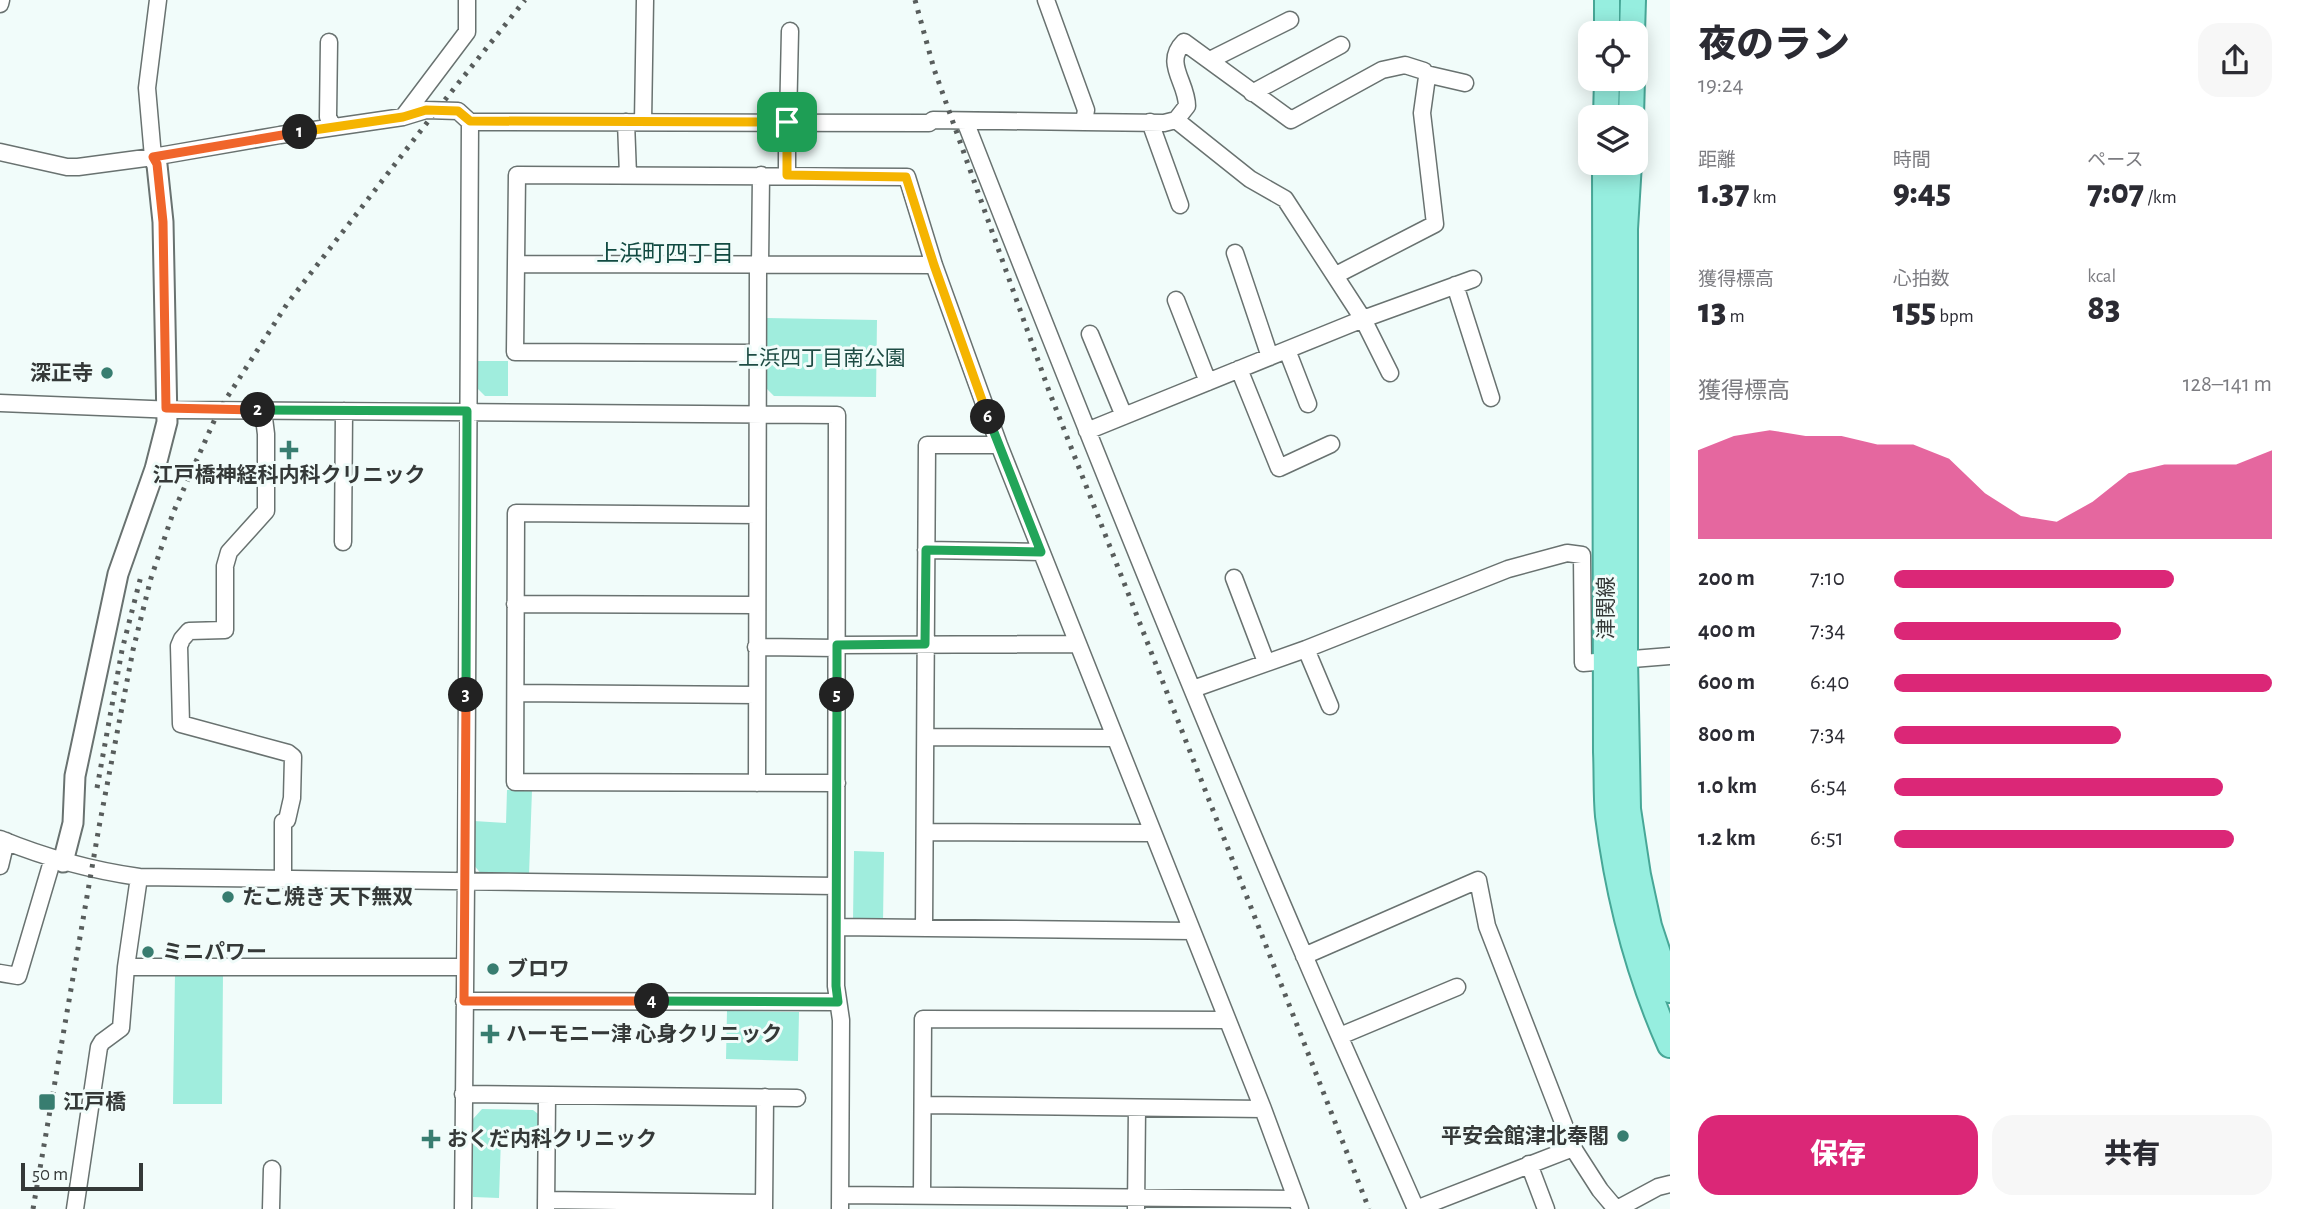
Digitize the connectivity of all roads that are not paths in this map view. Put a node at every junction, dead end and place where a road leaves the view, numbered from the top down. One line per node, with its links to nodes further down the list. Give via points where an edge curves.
1 (158, 0): 27 (street, via 147,88)
2 (467, 0): 17 (street, via 467,33)
3 (646, 0): 21 (street)
4 (1046, 0): 23 (street, via 1086,110)
5 (1607, 0): 8 (main road)
6 (1633, 0): 9 (main road)
7 (1290, 20): 13 (street)
8 (1607, 21)
9 (1632, 21)
10 (790, 31): 22 (street)
11 (329, 42): 25 (street, via 328,117)
12 (1341, 45): 16 (street)
13 (1210, 60): 16 (street); 18 (street, via 1184,42 1178,47 1174,66 1187,106)
14 (1426, 75): 15 (street); 16 (street, via 1405,65 1382,71 1292,120); 38 (street, via 1422,113 1435,224)
15 (1465, 83)
16 (1252, 93)
17 (403, 117): 19 (street, via 426,110 458,111); 25 (street)
18 (1176, 120): 24 (street); 38 (street, via 1250,179 1285,199)
19 (470, 121): 21 (street); 56 (street)
20 (965, 121): 22 (street); 23 (street); 59 (street)
21 (634, 122): 22 (street); 28 (street)
22 (788, 122): 30 (street)
23 (1083, 122): 24 (street)
24 (1150, 122): 33 (street)
25 (333, 127): 27 (street)
26 (0, 152): 27 (street, via 67,167)
27 (153, 157): 53 (street, via 163,222)
28 (628, 175): 29 (street); 35 (street, via 517,175)
29 (761, 175): 30 (street); 36 (street)
30 (787, 175): 37 (street, via 906,177)
31 (1605, 175): 75 (main road, 津関線)
32 (1628, 175): 75 (main road, 津関線)
33 (1180, 205)
34 (1235, 253): 46 (street)
35 (516, 264): 36 (street); 45 (street, via 516,352)
36 (759, 265): 37 (street); 45 (street)
37 (934, 265): 61 (street)
38 (1336, 275): 42 (street)
39 (1473, 279): 40 (street)
40 (1455, 285): 42 (street); 50 (street)
41 (1176, 300): 49 (street)
42 (1363, 319): 44 (street); 48 (street)
43 (1090, 334): 58 (street)
44 (1287, 350): 46 (street); 52 (street)
45 (758, 353): 57 (street)
46 (1270, 357): 47 (street)
47 (1239, 369): 49 (street); 60 (street, via 1279,468)
48 (1390, 373)
49 (1208, 382): 58 (street)
50 (1491, 398)
51 (0, 403): 53 (street)
52 (1308, 404)
53 (166, 408): 54 (street); 88 (street, via 155,469 118,574 75,776 73,822)
54 (263, 410): 55 (street); 91 (street, via 266,511 227,556 225,630 189,631 179,646 181,724 293,757 292,798 283,822)
55 (344, 411): 56 (street); 63 (street)
56 (467, 411): 57 (street); 92 (street)
57 (758, 413): 62 (street); 72 (street, via 837,415)
58 (1124, 416): 59 (street)
59 (1087, 431): 77 (street)
60 (1331, 444)
61 (999, 445): 64 (street, via 926,445); 65 (street)
62 (757, 515): 67 (street, via 516,513); 68 (street)
63 (344, 542)
64 (926, 550): 65 (street); 69 (street)
65 (1041, 552): 70 (street)
66 (1234, 578): 76 (street)
67 (515, 604): 68 (street); 78 (street)
68 (756, 605): 71 (street)
69 (925, 644): 70 (street); 72 (street); 81 (street)
70 (1077, 644): 82 (street)
71 (756, 647): 72 (street); 79 (street)
72 (837, 647): 84 (street)
73 (1306, 649): 75 (street, via 1508,569 1567,553 1582,555 1583,663); 76 (street); 80 (street)
74 (1670, 656): 75 (street)
75 (1616, 660): 102 (main road, 津関線, via 1638,875); 107 (main road, 津関線, via 1608,815 1618,879 1644,978)
76 (1265, 662): 77 (street)
77 (1193, 689): 97 (street)
78 (516, 693): 79 (street); 83 (street, via 515,782)
79 (756, 695): 83 (street)
80 (1330, 706)
81 (926, 737): 82 (street); 85 (street)
82 (1114, 738): 86 (street)
83 (757, 783): 84 (street)
84 (837, 783): 93 (street)
85 (926, 831): 86 (street); 95 (street)
86 (1153, 833): 96 (street)
87 (3, 840): 88 (street); 89 (street)
88 (58, 860): 90 (street); 100 (street, via 18,975)
89 (0, 866)
90 (139, 877): 91 (street); 98 (street)
91 (283, 880): 92 (street)
92 (466, 883): 93 (street); 99 (street)
93 (836, 886): 94 (street)
94 (837, 927): 95 (street); 104 (street)
95 (924, 928): 96 (street)
96 (1192, 931): 105 (street)
97 (1304, 956): 106 (street); 115 (street, via 1478,880 1487,926)
98 (126, 967): 99 (street); 125 (street, via 121,1028 99,1047)
99 (464, 967): 103 (street)
100 (0, 973)
101 (1457, 987): 106 (street)
102 (1670, 990)
103 (464, 1001): 104 (street); 108 (street)
104 (838, 1002): 120 (street)
105 (1227, 1020): 112 (street, via 923,1019); 114 (street)
106 (1340, 1036): 128 (street)
107 (1670, 1045)
108 (463, 1094): 109 (street); 127 (street)
109 (547, 1095): 110 (street); 123 (street)
110 (765, 1097): 111 (street); 124 (street)
111 (797, 1098)
112 (923, 1105): 113 (street); 119 (street)
113 (1137, 1108): 114 (street); 121 (street)
114 (1263, 1109): 122 (street)
115 (1573, 1148): 116 (street); 130 (street)
116 (1529, 1164): 128 (street); 129 (street)
117 (272, 1169): 126 (street)
118 (1670, 1184): 130 (street)
119 (922, 1196): 120 (street); 121 (street)
120 (840, 1202)
121 (1136, 1203): 122 (street)
122 (1298, 1204)
123 (546, 1205): 124 (street)
124 (764, 1206)
125 (75, 1209)
126 (271, 1209)
127 (463, 1209)
128 (1416, 1209)
129 (1546, 1209)
130 (1617, 1209)

